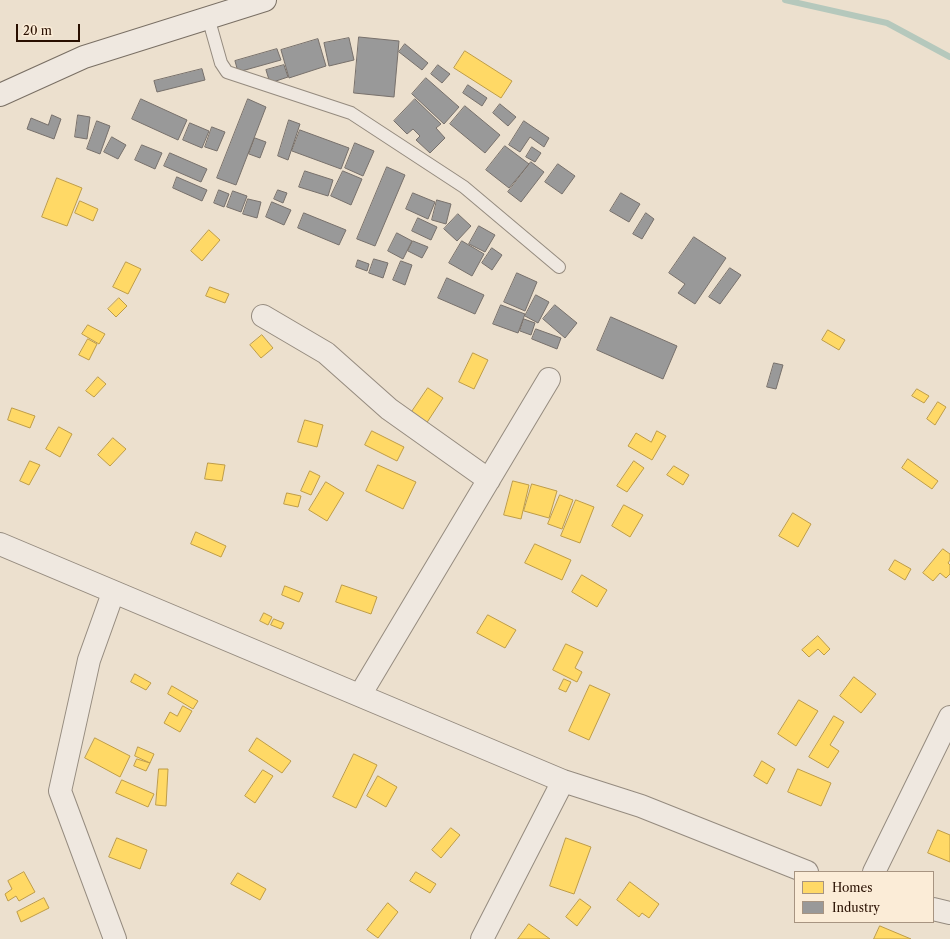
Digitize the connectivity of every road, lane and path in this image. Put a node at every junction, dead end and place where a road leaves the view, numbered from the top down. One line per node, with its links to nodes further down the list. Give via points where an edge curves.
1 (265, 0): 2 (street)
2 (208, 17): 3 (street, via 84,57); 4 (lane, via 221,63 227,72 351,113 464,187)
3 (0, 95)
4 (559, 267)
5 (263, 316): 7 (street, via 326,353 389,410)
6 (549, 379): 7 (street)
7 (489, 480): 10 (street)
8 (0, 544): 9 (street)
9 (113, 593): 10 (street); 17 (street, via 90,660 60,791)
10 (360, 695): 12 (street)
11 (950, 717): 14 (street)
12 (563, 781): 13 (street, via 641,806); 18 (street)
13 (804, 871)
14 (874, 871)
15 (934, 909): 16 (street)
16 (950, 913)
17 (115, 939)
18 (482, 939)

